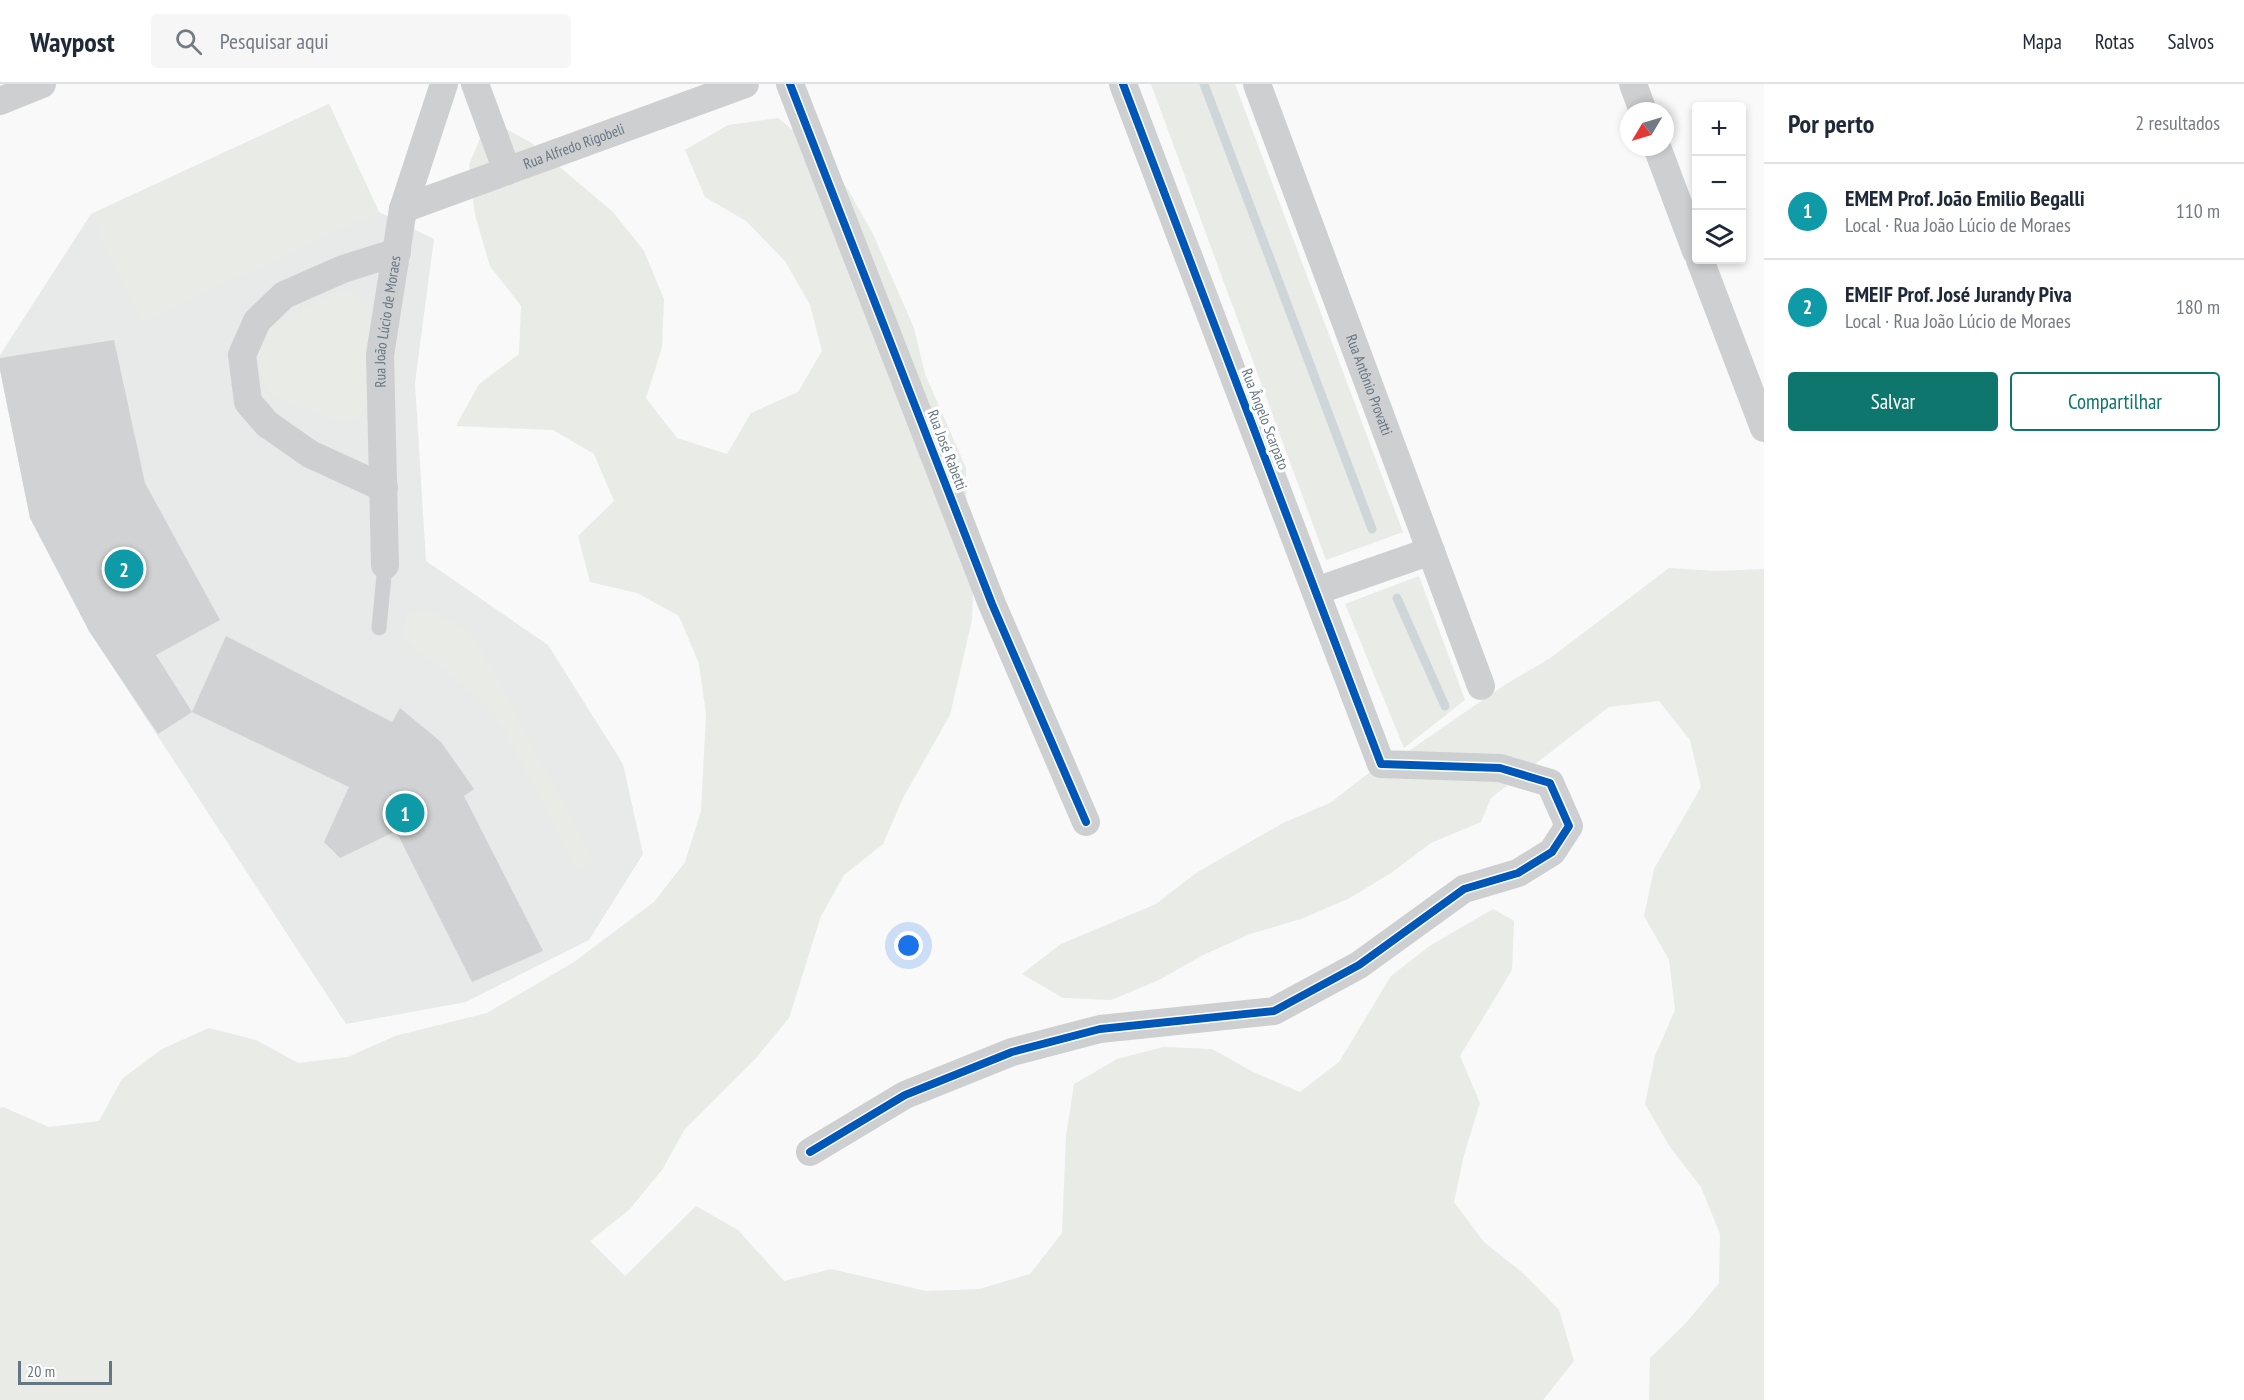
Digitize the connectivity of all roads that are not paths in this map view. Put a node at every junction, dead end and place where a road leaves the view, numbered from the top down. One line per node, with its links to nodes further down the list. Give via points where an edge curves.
1 (42, 84): 9 (street)
2 (444, 84): 13 (street, Rua João Lúcio de Moraes)
3 (475, 84): 12 (street)
4 (745, 84): 12 (street, Rua Alfredo Rigobeli)
5 (790, 84): 24 (street, Rua José Rabetti, via 992,604)
6 (1123, 84): 21 (street, Rua Ângelo Scarpato)
7 (1257, 84): 19 (street, Rua Antônio Provatti)
8 (1633, 84): 10 (street)
9 (0, 101)
10 (1640, 102)
11 (1660, 156): 14 (street)
12 (507, 171): 13 (street, Rua Alfredo Rigobeli)
13 (403, 209): 15 (street, Rua João Lúcio de Moraes)
14 (1692, 240)
15 (397, 252): 18 (street, Rua João Lúcio de Moraes, via 380,355); 18 (street, via 284,296 257,321 242,355 248,402 267,424 310,454)
16 (1702, 264): 17 (street)
17 (1764, 428)
18 (384, 488): 20 (street, Rua João Lúcio de Moraes)
19 (1431, 551): 21 (street); 23 (street, Rua Antônio Provatti)
20 (385, 564): 22 (lane)
21 (1316, 591): 25 (street, Rua Ângelo Scarpato, via 1381,764 1500,768 1550,783 1569,826 1552,852 1518,873 1464,889 1359,965 1274,1011 1100,1029 1012,1052 905,1095)
22 (379, 628)
23 (1481, 686)
24 (1086, 822)
25 (810, 1152)

